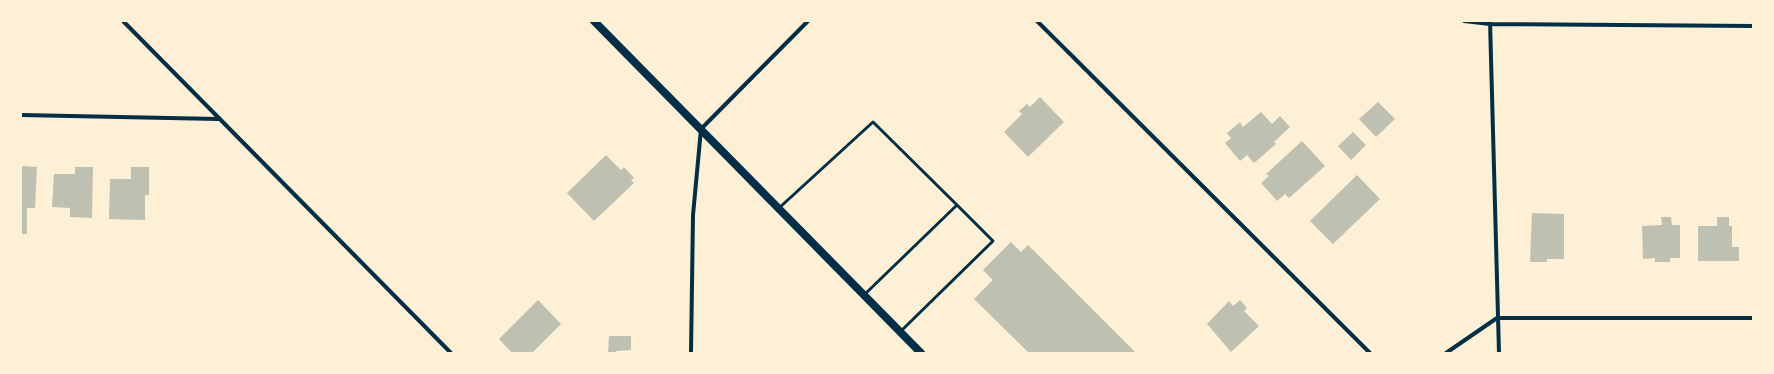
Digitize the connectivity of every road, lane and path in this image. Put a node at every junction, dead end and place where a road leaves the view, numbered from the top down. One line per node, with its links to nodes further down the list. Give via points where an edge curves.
1 (123, 21): 9 (street)
2 (594, 21): 10 (main road)
3 (808, 21): 10 (street)
4 (1037, 21): 20 (street)
5 (1464, 21): 6 (street)
6 (1490, 22): 7 (street); 14 (street)
7 (1753, 26)
8 (21, 115): 9 (street)
9 (219, 119): 17 (street)
10 (701, 129): 12 (main road); 18 (street, via 692,216)
11 (957, 205): 12 (lane, via 873,122); 13 (lane); 16 (lane, via 993,241)
12 (779, 208): 13 (main road)
13 (864, 295): 16 (main road)
14 (1497, 318): 15 (street); 21 (street); 22 (street)
15 (1753, 318)
16 (900, 332): 19 (main road)
17 (451, 353)
18 (692, 353)
19 (921, 353)
20 (1370, 353)
21 (1446, 353)
22 (1499, 353)

